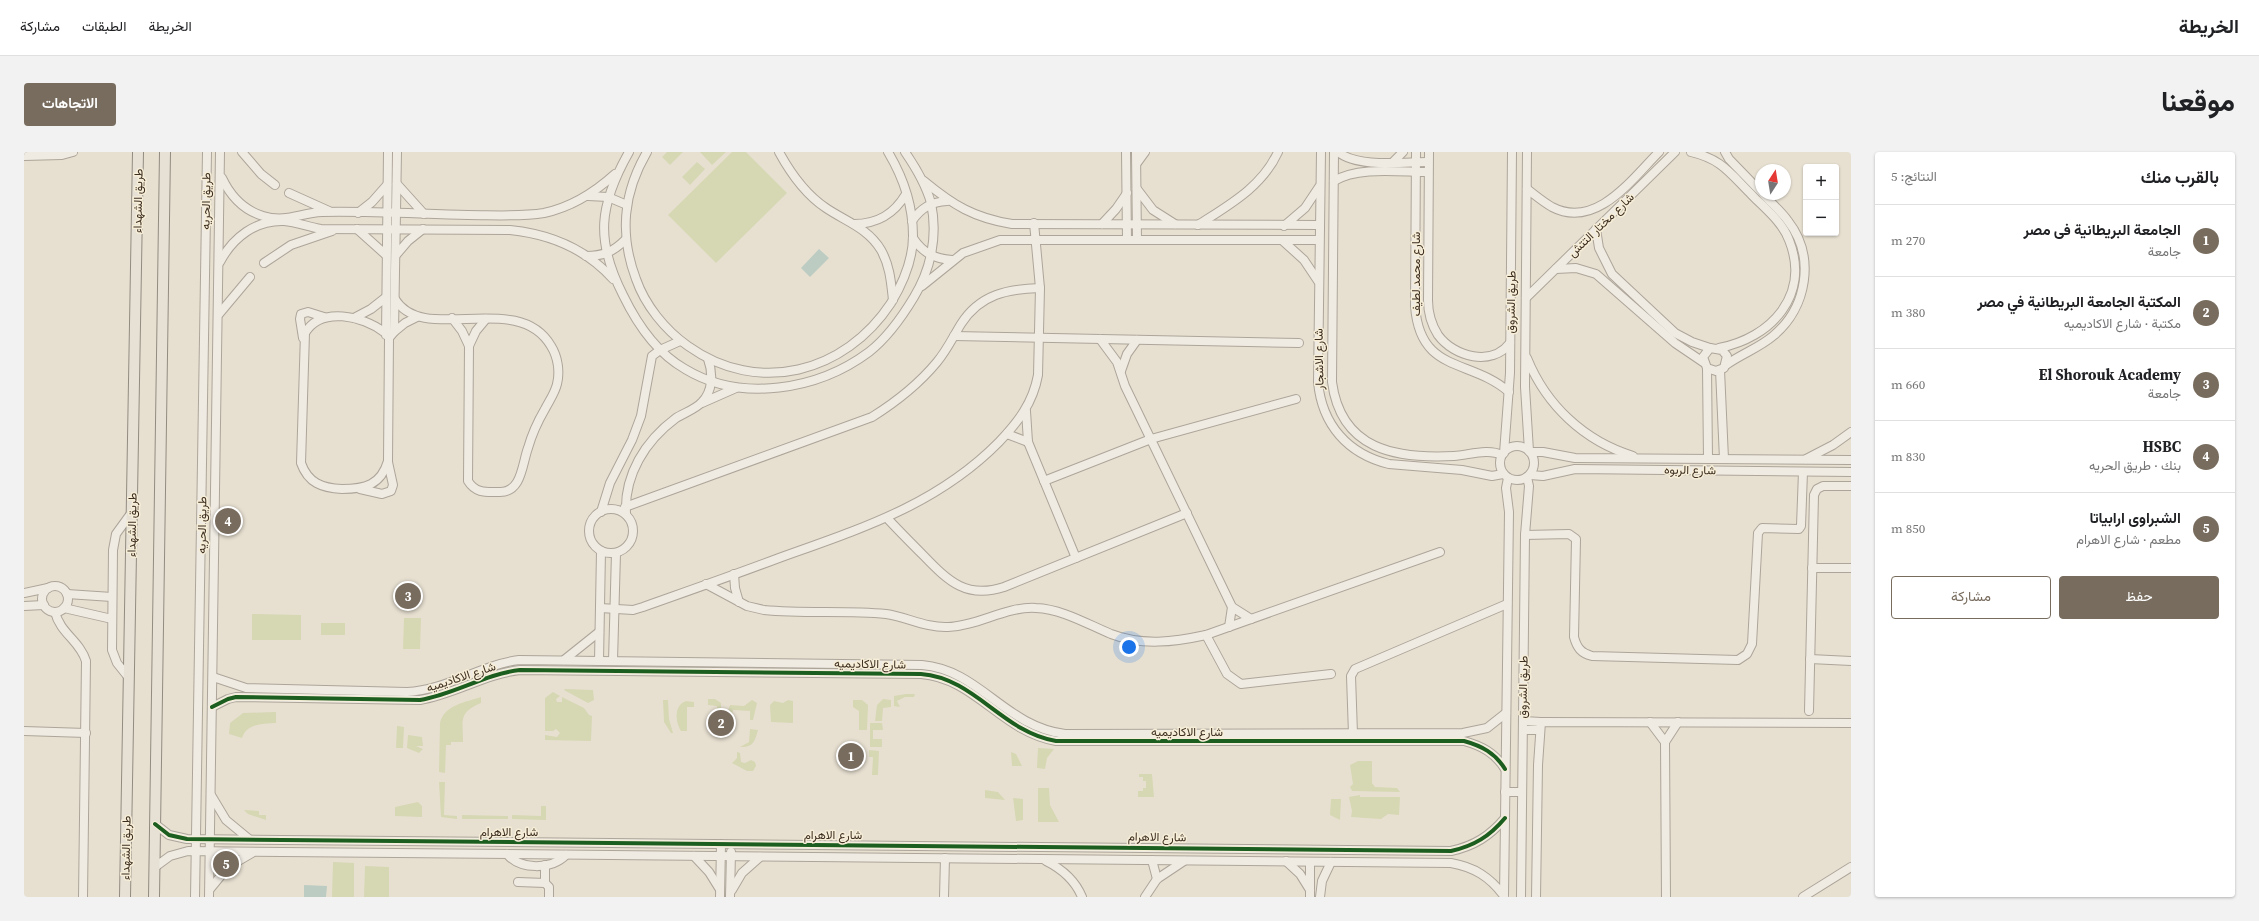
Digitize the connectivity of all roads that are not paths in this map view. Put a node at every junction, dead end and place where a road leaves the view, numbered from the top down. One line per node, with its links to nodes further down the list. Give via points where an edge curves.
1 (73, 152): 30 (street, via 62,155)
2 (138, 152): 162 (main road, طريق الشهداء)
3 (165, 152): 232 (main road)
4 (242, 152): 43 (street, via 261,174)
5 (387, 152): 44 (street)
6 (629, 152): 35 (street)
7 (647, 152): 58 (street, via 632,184)
8 (780, 152): 65 (street, via 790,171 812,197)
9 (888, 152): 51 (street)
10 (906, 152): 39 (street)
11 (1136, 152): 34 (street)
12 (1145, 152): 34 (street)
13 (1278, 152): 71 (street, via 1267,171 1245,194)
14 (1321, 152): 42 (street, شارع الاشجار)
15 (1334, 152): 40 (street, شارع الاشجار)
16 (1338, 152): 31 (street, via 1356,161)
17 (1403, 152): 31 (street)
18 (1416, 152): 32 (street, شارع محمد لطيف)
19 (1429, 152): 33 (street, شارع محمد لطيف)
20 (1512, 152): 123 (street, طريق الشروق)
21 (1527, 152): 47 (street, طريق الشروق)
22 (1659, 152): 49 (street, شارع مختار التتش)
23 (1676, 152): 56 (street, شارع مختار التتش)
24 (1691, 152): 125 (street, via 1709,157 1722,165 1779,223 1789,238 1795,266 1793,287 1777,318 1755,336 1737,344)
25 (1725, 152): 45 (street)
26 (398, 153): 41 (street)
27 (1126, 153): 50 (street)
28 (207, 154): 29 (street); 98 (street, طريق الحريه)
29 (220, 154): 38 (street, طريق الحريه)
30 (24, 156)
31 (1393, 162): 32 (street)
32 (1416, 162): 33 (street); 36 (street, شارع محمد لطيف)
33 (1428, 162): 37 (street, شارع محمد لطيف)
34 (1137, 163): 46 (street)
35 (618, 171): 52 (street); 53 (street)
36 (1416, 172): 37 (street); 40 (street, via 1351,173); 134 (street, شارع محمد لطيف, via 1415,306 1420,334 1437,356 1488,377)
37 (1428, 172): 123 (street, شارع محمد لطيف, via 1428,300 1432,325 1448,345 1471,356 1494,355)
38 (221, 175): 59 (street, via 232,196 250,211 261,216 284,219 314,213); 93 (street, طريق الحريه)
39 (922, 179): 55 (street); 57 (street)
40 (1334, 181): 113 (street, شارع الاشجار)
41 (397, 184): 62 (street); 63 (street)
42 (1320, 184): 72 (street, شارع الاشجار); 73 (street, via 1305,208)
43 (275, 185)
44 (387, 185): 60 (street); 61 (street)
45 (1755, 186)
46 (1137, 188): 69 (street); 70 (street, via 1153,210)
47 (1527, 188): 49 (street, شارع مختار التتش, via 1553,207 1578,212 1602,206); 104 (street, طريق الشروق)
48 (289, 192): 59 (street)
49 (1618, 192): 56 (street)
50 (1127, 193): 67 (street); 68 (street)
51 (906, 194): 64 (street); 65 (street, via 901,203 885,217 865,224)
52 (588, 196): 53 (street); 63 (street, via 559,209 530,214)
53 (608, 197): 58 (street); 87 (street, via 604,226)
54 (1769, 200): 130 (street, via 1788,220 1797,234 1803,255 1804,282 1798,303 1784,326 1772,337)
55 (947, 201): 57 (street); 66 (street, via 985,218 1012,224)
56 (1625, 201): 79 (street, شارع مختار التتش)
57 (931, 204): 64 (street); 91 (street, via 934,230)
58 (627, 205): 82 (street)
59 (334, 213): 60 (street)
60 (358, 213): 61 (street)
61 (386, 214): 62 (street); 76 (street)
62 (396, 214): 63 (street); 77 (street)
63 (424, 214)
64 (912, 221): 80 (street)
65 (854, 224): 106 (street, via 873,239 886,260 890,271)
66 (1034, 224): 67 (street); 81 (street)
67 (1102, 224): 68 (street)
68 (1127, 225): 69 (street); 83 (street)
69 (1137, 225): 70 (street); 84 (street)
70 (1177, 225): 71 (street)
71 (1198, 225): 73 (street)
72 (1319, 225): 73 (street); 85 (street, شارع الاشجار)
73 (1284, 226)
74 (339, 229): 75 (street); 93 (street, via 314,228 284,221 261,225 250,229 232,244); 94 (street, via 292,245)
75 (357, 229): 76 (street); 88 (street)
76 (386, 229): 77 (street); 88 (street)
77 (396, 229): 78 (street); 89 (street)
78 (423, 229): 89 (street); 90 (street, via 522,231 552,238)
79 (1596, 230): 95 (street, شارع مختار التتش); 125 (street, via 1599,248 1612,274 1675,333 1692,342)
80 (914, 238): 91 (street); 106 (street, via 907,270)
81 (1036, 239): 83 (street); 92 (street, via 1013,238 987,243); 102 (street)
82 (625, 240): 87 (street); 120 (street, via 630,263 645,299 663,325)
83 (1127, 240): 84 (street)
84 (1137, 240): 86 (street)
85 (1319, 240): 86 (street); 97 (street, شارع الاشجار)
86 (1283, 241): 97 (street, via 1304,260)
87 (606, 254): 90 (street); 100 (street)
88 (386, 255): 103 (street)
89 (396, 255): 105 (street)
90 (586, 256): 100 (street)
91 (931, 256): 92 (street); 101 (street)
92 (952, 260): 101 (street)
93 (219, 263): 99 (street, طريق الحريه)
94 (264, 263)
95 (1556, 269): 104 (street, شارع مختار التتش); 129 (street, via 1576,268 1596,274 1675,343)
96 (250, 277): 107 (street)
97 (1319, 282): 112 (street, شارع الاشجار)
98 (205, 284): 99 (street); 176 (street, طريق الحريه)
99 (219, 284): 107 (street, طريق الحريه)
100 (617, 284): 126 (street, via 637,320)
101 (920, 287): 133 (street, via 884,338 851,363 814,380 794,385)
102 (1040, 288): 116 (street, via 1017,289 990,296 969,313); 117 (street)
103 (385, 298): 110 (street); 115 (street)
104 (1526, 298): 127 (street, طريق الشروق)
105 (395, 299): 109 (street, via 404,311); 115 (street)
106 (892, 300): 128 (street, via 875,324 858,341 843,352 812,366 782,372 759,372 742,370)
107 (218, 314): 177 (street, طريق الحريه)
108 (324, 317): 110 (street); 121 (street, via 309,326); 121 (street, via 308,312 301,314)
109 (417, 317): 111 (street); 115 (street)
110 (354, 318): 115 (street, via 370,323)
111 (452, 318): 114 (street); 124 (street)
112 (1318, 318): 113 (street); 156 (street, شارع الاشجار, via 1319,394 1332,426 1348,444 1367,457 1389,464)
113 (1332, 318): 143 (street, شارع الاشجار, via 1334,396 1345,421 1365,441 1390,452 1404,454)
114 (486, 319): 124 (street, via 476,331); 124 (street, via 513,320 531,326 548,341 557,361 557,384 534,431 518,483 506,492 481,492 468,481)
115 (389, 334): 151 (street)
116 (954, 336): 117 (street); 161 (street, via 937,362 922,378 890,406 872,417)
117 (1039, 338): 118 (street); 137 (street, via 1036,388)
118 (1100, 339): 119 (street); 131 (street)
119 (1137, 340): 122 (street); 131 (street, via 1127,354)
120 (680, 341): 126 (street); 128 (street)
121 (304, 342): 160 (street, via 304,470 308,478 322,487)
122 (1300, 343)
123 (1510, 343): 134 (street, طريق الشروق)
124 (469, 346)
125 (1715, 348): 129 (street, via 1704,354); 130 (street, via 1727,356)
126 (660, 350): 132 (street, via 684,369); 163 (street, via 652,356 646,398 635,433 610,483)
127 (1526, 354): 142 (street, طريق الشروق); 145 (street, via 1539,383 1570,421 1601,442)
128 (708, 359): 132 (street)
129 (1705, 365): 130 (street, via 1711,371); 146 (street)
130 (1723, 367): 147 (street)
131 (1121, 371): 140 (street, via 1125,386)
132 (711, 382): 133 (street); 136 (street)
133 (738, 387): 136 (street)
134 (1509, 392): 143 (street, طريق الشروق)
135 (1296, 399): 140 (street)
136 (702, 403): 161 (street, via 672,422 646,447 630,476)
137 (1026, 411): 139 (street); 141 (street)
138 (1851, 432): 149 (street, via 1828,448)
139 (1007, 434): 141 (street); 165 (street, via 952,483)
140 (1151, 439): 158 (street); 164 (street)
141 (1028, 442): 158 (street)
142 (1529, 452): 143 (street, via 1516,446); 144 (street, شارع الربوه); 157 (street, via 1534,466)
143 (1503, 454): 156 (street, via 1500,464)
144 (1575, 458): 145 (street, شارع الربوه); 152 (street)
145 (1641, 458): 146 (street, شارع الربوه)
146 (1708, 459): 147 (street, شارع الربوه)
147 (1724, 459): 148 (street, شارع الربوه)
148 (1769, 460): 149 (street, شارع الربوه); 153 (street)
149 (1803, 460): 150 (street, شارع الربوه)
150 (1851, 460)
151 (388, 461): 160 (street, via 378,480 368,487); 160 (street, via 393,485 391,491 382,494)
152 (1575, 469): 153 (street, شارع الربوه); 157 (street, شارع الربوه, via 1543,476)
153 (1768, 472): 154 (street, شارع الربوه)
154 (1803, 472): 155 (street, شارع الربوه); 166 (street, via 1802,526 1798,529 1762,528 1758,533 1752,644 1747,654 1738,660 1585,654 1576,644 1574,637 1576,539 1569,534)
155 (1851, 472)
156 (1505, 476): 157 (street, via 1518,481); 182 (street, طريق الشروق)
157 (1529, 476): 166 (street, طريق الشروق)
158 (1044, 481): 170 (street)
159 (1851, 486): 171 (street, via 1823,486 1815,491)
160 (359, 489)
161 (625, 510): 163 (street); 169 (street, via 632,524 633,537 627,548)
162 (132, 512): 180 (street, via 115,538); 208 (main road, طريق الشهداء)
163 (601, 512): 167 (street, via 590,524 589,532 590,540)
164 (1187, 513): 170 (street); 185 (street)
165 (887, 518): 170 (street, via 943,576 968,590 996,590); 173 (street)
166 (1525, 535): 217 (street, طريق الشروق)
167 (601, 551): 169 (street); 187 (street)
168 (1440, 552): 191 (street)
169 (616, 553): 188 (street)
170 (1076, 558)
171 (1812, 568): 172 (street); 195 (street)
172 (1851, 568)
173 (734, 574): 174 (street); 181 (street)
174 (706, 584): 181 (street); 188 (street, via 633,610)
175 (49, 587): 178 (street); 179 (street, via 59,587); 183 (street, via 42,595)
176 (201, 591): 177 (street); 226 (street, طريق الحريه)
177 (214, 592): 207 (street, طريق الحريه)
178 (24, 593)
179 (67, 594): 180 (street); 186 (street, via 68,599)
180 (112, 597): 190 (street)
181 (739, 602): 194 (street, via 771,611 885,614 947,628 1013,610 1036,608 1060,612 1112,634 1131,639 1169,642)
182 (1507, 604): 213 (street, طريق الشروق); 221 (street, via 1355,669 1351,676)
183 (44, 605): 184 (street); 189 (street)
184 (24, 606)
185 (1232, 607): 191 (street); 192 (street)
186 (64, 608): 189 (street); 190 (street)
187 (600, 608): 188 (street); 193 (street)
188 (614, 609): 198 (street)
189 (55, 612): 220 (street, via 60,626 78,644 86,661)
190 (112, 618): 208 (street, via 113,654)
191 (1251, 619): 192 (street)
192 (1229, 627): 194 (street)
193 (599, 632): 196 (street); 197 (street)
194 (1206, 635): 206 (street, via 1227,674 1241,684)
195 (1810, 659): 199 (street); 212 (street)
196 (564, 661): 197 (street, شارع الاكاديميه); 201 (street, شارع الاكاديميه, via 519,660)
197 (599, 661): 198 (street, شارع الاكاديميه)
198 (613, 661): 200 (street, شارع الاكاديميه)
199 (1851, 661)
200 (670, 662): 202 (street, شارع الاكاديميه); 203 (street)
201 (498, 664): 205 (street); 209 (street, شارع الاكاديميه, via 430,689 407,692)
202 (844, 664): 204 (street); 223 (street, شارع الاكاديميه, via 942,667 963,678 1033,726)
203 (670, 672): 204 (street, شارع الاكاديميه); 205 (street, شارع الاكاديميه, via 529,670)
204 (843, 673): 223 (street, شارع الاكاديميه, via 939,676 956,683 1030,735 1056,741)
205 (500, 674): 210 (street, شارع الاكاديميه, via 432,698 409,701)
206 (1331, 674)
207 (213, 677): 209 (street, شارع الاكاديميه, via 246,688); 211 (street, طريق الحريه)
208 (129, 678): 273 (main road, طريق الشهداء)
209 (378, 691): 210 (street)
210 (379, 700): 211 (street, شارع الاكاديميه, via 236,697)
211 (212, 707): 227 (street, طريق الحريه)
212 (1808, 711)
213 (1506, 713): 221 (street, شارع الاكاديميه, via 1476,732); 225 (street, طريق الشروق)
214 (1650, 722): 215 (street); 218 (street); 224 (street)
215 (1678, 722): 216 (street); 224 (street)
216 (1851, 723)
217 (1523, 726): 218 (street); 229 (street, طريق الشروق)
218 (1540, 726): 283 (street)
219 (24, 731): 220 (street)
220 (86, 733): 272 (street)
221 (1353, 734): 222 (street, شارع الاكاديميه)
222 (1319, 737): 223 (street, شارع الاكاديميه); 225 (street, شارع الاكاديميه, via 1464,741 1488,750)
223 (1090, 738)
224 (1665, 742): 284 (street)
225 (1505, 769): 228 (street, طريق الشروق)
226 (197, 774): 227 (street); 233 (street, طريق الحريه)
227 (211, 774): 230 (street, طريق الحريه)
228 (1505, 792): 229 (street); 231 (street, طريق الشروق)
229 (1522, 792): 282 (street, طريق الشروق)
230 (211, 795): 234 (street, طريق الحريه); 235 (street, via 226,820)
231 (1505, 818): 243 (street, شارع الاهرام, via 1476,843); 281 (street, طريق الشروق)
232 (155, 824): 233 (street, شارع الاهرام, via 169,836); 263 (main road)
233 (195, 839): 234 (street, شارع الاهرام); 241 (street, طريق الحريه)
234 (210, 839): 235 (street, شارع الاهرام); 242 (street, طريق الحريه)
235 (249, 839): 236 (street, شارع الاهرام)
236 (270, 840): 237 (street, شارع الاهرام); 245 (street)
237 (282, 840): 238 (street, شارع الاهرام); 246 (street)
238 (721, 844): 239 (street, شارع الاهرام); 250 (street)
239 (731, 844): 240 (street, شارع الاهرام); 251 (street)
240 (1130, 847): 243 (street, شارع الاهرام); 255 (street)
241 (195, 851): 242 (street, شارع الاهرام); 263 (street, شارع الاهرام, via 170,856); 275 (street, طريق الحريه)
242 (210, 851): 244 (street, شارع الاهرام); 268 (street, طريق الحريه)
243 (1451, 851): 261 (street)
244 (254, 852): 245 (street, شارع الاهرام); 268 (street, via 228,867)
245 (270, 852): 246 (street, شارع الاهرام)
246 (282, 852): 247 (street, شارع الاهرام)
247 (507, 854): 248 (street, شارع الاهرام); 262 (street, via 521,865)
248 (566, 855): 249 (street, شارع الاهرام); 262 (street, via 554,864)
249 (694, 856): 250 (street, شارع الاهرام); 269 (street, via 709,872)
250 (721, 856): 251 (street, شارع الاهرام); 269 (street)
251 (730, 856): 252 (street, شارع الاهرام); 271 (street)
252 (760, 857): 253 (street, شارع الاهرام); 271 (street, via 742,872)
253 (945, 858): 254 (street, شارع الاهرام); 277 (street)
254 (1043, 859): 255 (street, شارع الاهرام); 278 (street, via 1065,873)
255 (1131, 860): 256 (street, شارع الاهرام)
256 (1152, 860): 257 (street, شارع الاهرام); 265 (street)
257 (1186, 860): 258 (street, شارع الاهرام); 265 (street)
258 (1286, 861): 259 (street, شارع الاهرام); 270 (street, via 1300,874)
259 (1310, 862): 260 (street, شارع الاهرام); 270 (street)
260 (1331, 862): 261 (street, شارع الاهرام); 280 (street, via 1324,874)
261 (1451, 863): 281 (street, شارع الاهرام, via 1476,870 1487,877)
262 (545, 865): 267 (street)
263 (154, 867): 274 (main road)
264 (1851, 868): 285 (street)
265 (1157, 879): 279 (street)
266 (518, 882): 267 (street)
267 (545, 883): 276 (street, via 549,887)
268 (209, 893)
269 (720, 893)
270 (1310, 894)
271 (730, 895)
272 (83, 897)
273 (125, 897)
274 (154, 897)
275 (195, 897)
276 (549, 897)
277 (944, 897)
278 (1082, 897)
279 (1146, 897)
280 (1320, 897)
281 (1504, 897)
282 (1521, 897)
283 (1536, 897)
284 (1666, 897)
285 (1803, 897)

